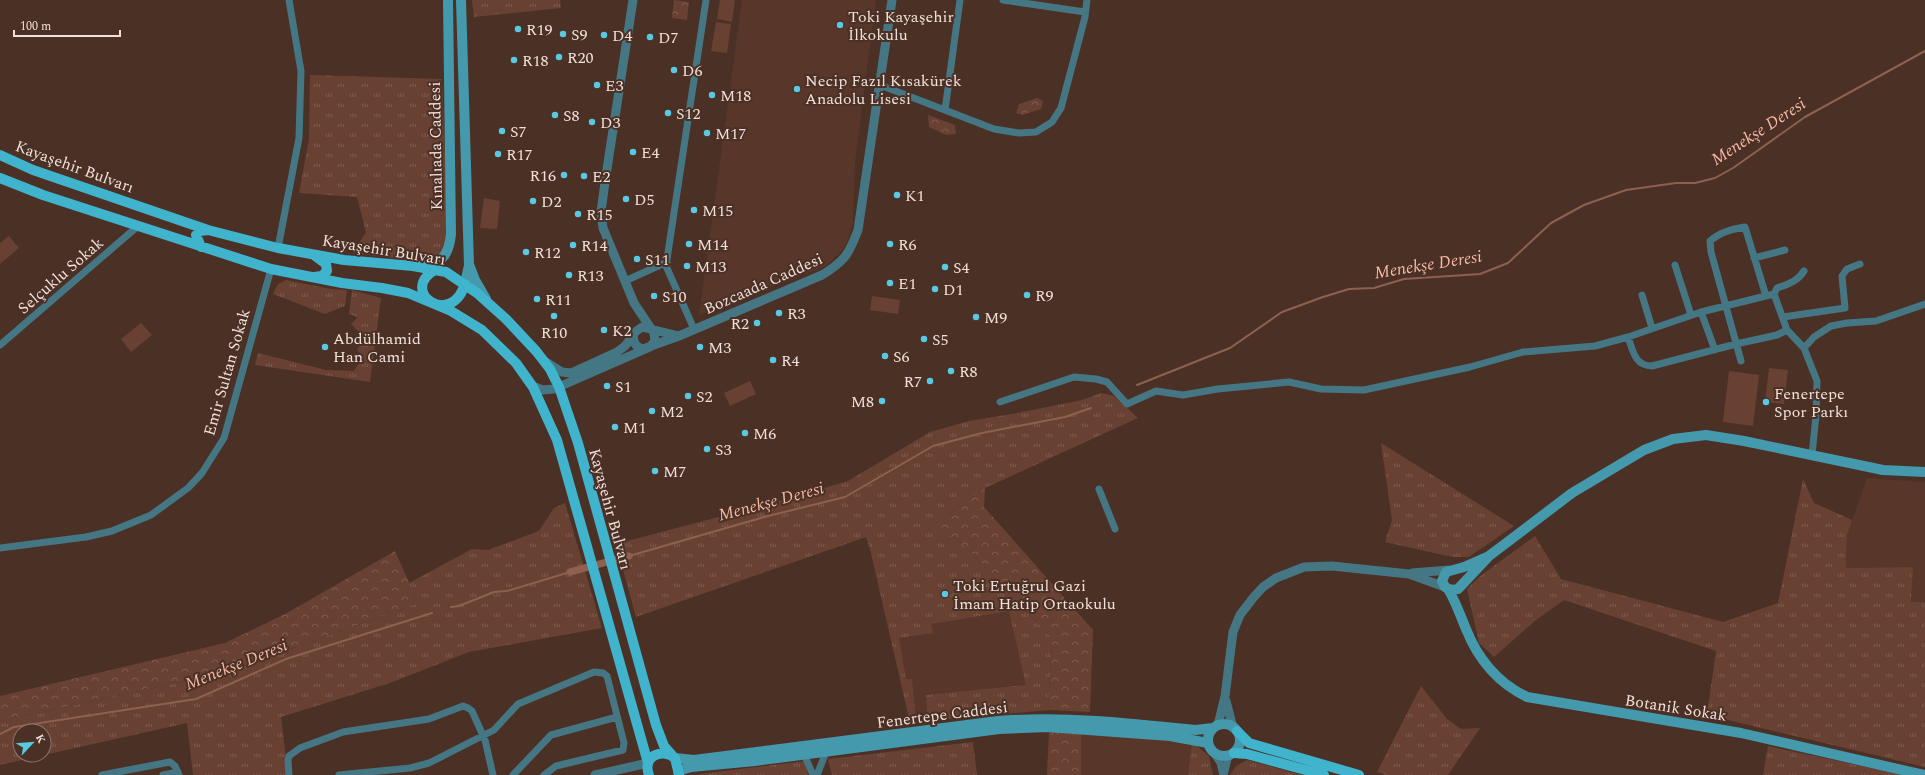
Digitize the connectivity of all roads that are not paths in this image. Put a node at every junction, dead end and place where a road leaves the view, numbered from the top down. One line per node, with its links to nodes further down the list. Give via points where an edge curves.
1 (289, 0): 18 (street, via 300,71 299,138)
2 (448, 0): 21 (main road, Kınalıada Caddesi, via 451,234)
3 (461, 0): 25 (main road, Kınalıada Caddesi)
4 (632, 0): 32 (street, via 601,212 603,228)
5 (706, 0): 23 (street)
6 (892, 0): 11 (street, Bozcaada Caddesi)
7 (960, 0): 12 (street)
8 (1003, 0): 10 (street)
9 (1087, 0): 10 (street)
10 (1086, 12): 12 (street, via 1061,108 1052,122 1036,132 1019,133 994,129)
11 (880, 85): 12 (street); 46 (street, Bozcaada Caddesi, via 858,230 850,250 837,266 822,275)
12 (945, 110)
13 (0, 155): 16 (main road, Kayaşehir Bulvarı, via 33,170)
14 (0, 178): 15 (main road, Kayaşehir Bulvarı)
15 (138, 226): 17 (main road, Kayaşehir Bulvarı); 52 (street, Selçuklu Sokak)
16 (208, 230): 17 (main road, via 196,234); 18 (main road, Kayaşehir Bulvarı)
17 (201, 247): 28 (main road, Kayaşehir Bulvarı)
18 (278, 248): 20 (main road, Kayaşehir Bulvarı)
19 (1785, 250): 22 (street)
20 (312, 254): 27 (main road, Kayaşehir Bulvarı, via 344,260); 31 (main road, via 326,264 328,271 322,276)
21 (446, 256): 27 (main road, via 428,266); 29 (main road)
22 (1754, 258): 36 (street); 40 (street, via 1745,228 1716,235 1710,241)
23 (667, 262): 32 (street); 46 (street, via 666,266)
24 (1860, 264): 43 (street, via 1847,269 1842,276 1845,308)
25 (469, 265): 33 (main road, Kınalıada Caddesi); 39 (main road)
26 (1674, 265): 42 (street)
27 (413, 266): 29 (main road, Kayaşehir Bulvarı)
28 (271, 269): 31 (main road, Kayaşehir Bulvarı); 67 (street, Emir Sultan Sokak, via 224,438 202,473 188,488 151,515 112,531 86,537)
29 (435, 270): 33 (main road, Kayaşehir Bulvarı, via 446,272); 37 (main road, via 427,274 421,288 423,295)
30 (1804, 272): 34 (street, via 1793,283 1777,288)
31 (308, 277): 37 (main road, Kayaşehir Bulvarı, via 408,293)
32 (625, 282): 44 (street)
33 (465, 284): 37 (main road, via 463,292 451,304); 39 (main road, Kayaşehir Bulvarı)
34 (1774, 294): 36 (street); 43 (street)
35 (1642, 295): 45 (street)
36 (1766, 296): 40 (street)
37 (434, 304): 59 (main road, Kayaşehir Bulvarı, via 482,330 516,363)
38 (1925, 304): 54 (street, via 1876,321 1831,326 1814,337)
39 (490, 305): 56 (main road, Kayaşehir Bulvarı)
40 (1727, 305): 41 (street); 51 (street)
41 (1701, 312): 42 (street); 55 (street)
42 (1691, 315): 45 (street)
43 (1783, 317): 47 (street)
44 (649, 328): 48 (street, via 639,328); 49 (street); 53 (street, via 654,334 655,341)
45 (1652, 328): 50 (street)
46 (694, 329): 49 (street, Bozcaada Caddesi)
47 (1787, 330): 51 (street, via 1777,335); 54 (street)
48 (633, 336): 53 (street, via 637,346); 56 (street, via 617,352 572,373 562,372)
49 (679, 336): 53 (street, Bozcaada Caddesi)
50 (1628, 337): 55 (street, via 1638,362 1644,366); 61 (street, via 1595,346 1524,352 1470,367 1364,390 1321,389 1289,382 1183,395 1156,391 1127,404 1107,382 1074,377)
51 (1736, 344): 55 (street); 57 (street)
52 (0, 345)
53 (647, 348): 58 (street, Bozcaada Caddesi)
54 (1804, 348): 63 (street, via 1817,381)
55 (1715, 350)
56 (544, 361): 60 (main road, Kayaşehir Bulvarı)
57 (1741, 361)
58 (571, 380): 60 (street, Bozcaada Caddesi); 62 (street)
59 (532, 386): 60 (street, via 546,390); 84 (main road, Kayaşehir Bulvarı, via 555,434 566,469)
60 (559, 387): 62 (main road, Kayaşehir Bulvarı)
61 (1000, 402)
62 (565, 404): 83 (main road, Kayaşehir Bulvarı, via 648,698 661,739)
63 (1812, 455): 64 (main road, via 1883,470); 68 (main road, via 1706,435 1673,439 1644,450 1572,493)
64 (1925, 472)
65 (1099, 489): 66 (street)
66 (1115, 529)
67 (0, 548)
68 (1488, 556): 69 (main road, via 1464,567); 71 (main road)
69 (1450, 570): 70 (street); 71 (main road, via 1461,574); 72 (main road, via 1443,578)
70 (1409, 574): 72 (street); 74 (street, via 1319,566 1304,567 1276,578 1263,587 1240,615 1233,632)
71 (1462, 585): 72 (main road, via 1454,590); 73 (main road, Botanik Sokak, via 1459,599)
72 (1446, 588): 73 (main road, Botanik Sokak, via 1455,600)
73 (1462, 618): 102 (main road, Botanik Sokak, via 1474,645 1491,671 1505,684 1526,697 1741,733)
74 (1225, 696): 76 (street); 77 (street)
75 (617, 717): 78 (street, via 607,676 603,672 594,672 518,704 494,730); 94 (street, via 551,735); 95 (street, via 624,743 623,750 556,766)
76 (1216, 726): 77 (main road, via 1223,724); 79 (main road, via 1210,731); 83 (main road, Fenertepe Caddesi, via 1195,730 1037,718 694,760)
77 (1235, 729): 82 (main road, via 1239,736 1239,745); 85 (main road, via 1249,743)
78 (483, 736): 87 (street, via 421,766); 91 (street, via 472,711 459,707 429,719 343,732 300,748 289,756); 93 (street)
79 (1210, 747): 80 (main road, Fenertepe Caddesi, via 1170,736 1047,727 999,729); 82 (main road, via 1221,756); 100 (street, via 1220,762)
80 (826, 752): 81 (main road, Fenertepe Caddesi); 99 (street)
81 (804, 754): 88 (main road, Fenertepe Caddesi, via 691,768); 98 (street)
82 (1232, 754): 85 (main road, via 1247,754); 100 (street)
83 (674, 756): 84 (main road, via 655,754); 88 (main road)
84 (648, 763): 96 (street); 97 (main road, Kayaşehir Bulvarı)
85 (1320, 771): 101 (main road)
86 (178, 774): 89 (street, via 170,762); 90 (street)
87 (350, 774): 92 (street)
88 (678, 774)
89 (102, 775)
90 (163, 775)
91 (289, 775)
92 (339, 775)
93 (493, 775)
94 (514, 775)
95 (544, 775)
96 (595, 775)
97 (649, 775)
98 (813, 775)
99 (817, 775)
100 (1223, 775)
101 (1359, 775)
102 (1924, 775)

